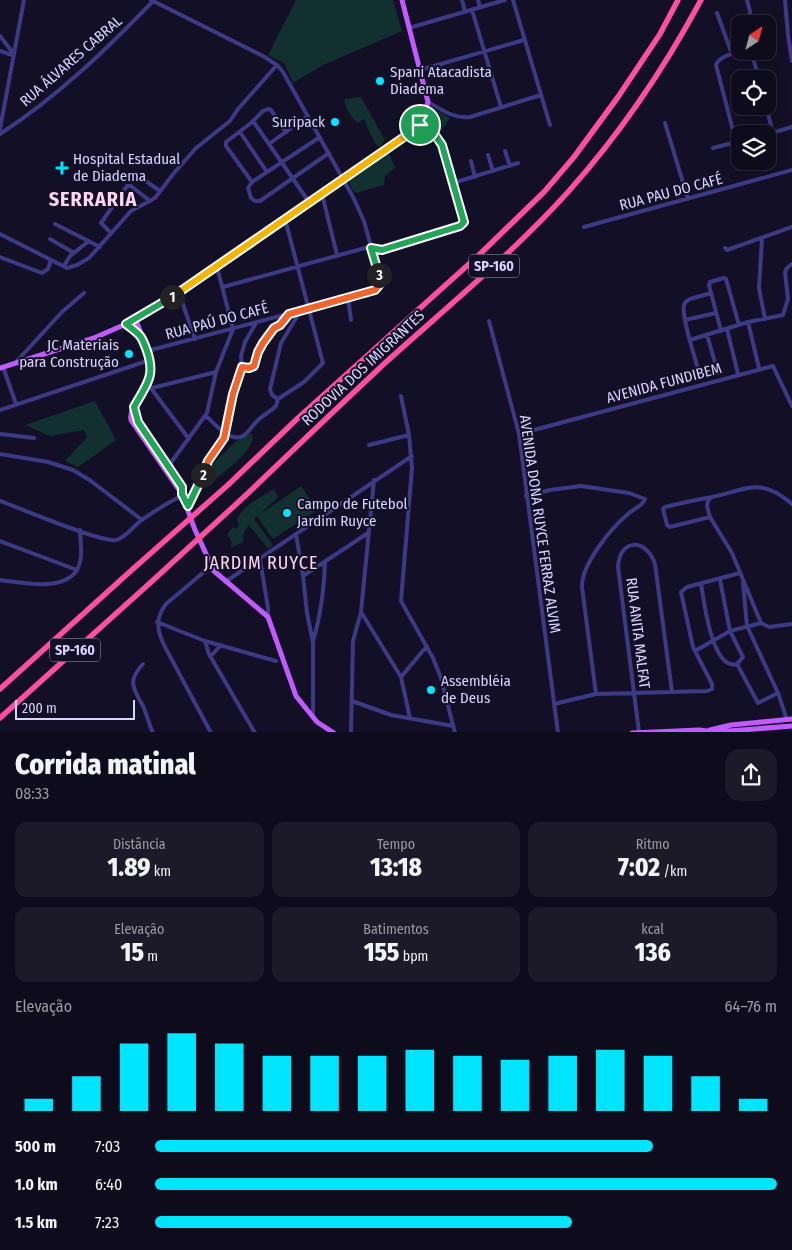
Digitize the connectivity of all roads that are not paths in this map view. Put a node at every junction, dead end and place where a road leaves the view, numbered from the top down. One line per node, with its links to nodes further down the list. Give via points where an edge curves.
1 (24, 0): 23 (street)
2 (152, 0): 26 (street); 42 (street, RUA ÁLVARES CABRAL, via 98,56 46,101)
3 (402, 0): 17 (main road)
4 (462, 0): 14 (street)
5 (478, 0): 12 (street)
6 (505, 0): 12 (street)
7 (513, 0): 19 (street)
8 (678, 0): 182 (highway, RODOVIA DOS IMIGRANTES / SP-160, bridge, via 660,34 618,97 544,192 480,255)
9 (701, 0): 190 (highway, RODOVIA DOS IMIGRANTES / SP-160, bridge, via 678,43 635,109 567,193 488,272)
10 (746, 0): 16 (street)
11 (785, 0): 25 (street)
12 (480, 7): 13 (street)
13 (472, 10): 14 (street); 21 (street)
14 (465, 12): 17 (street)
15 (717, 13): 22 (street)
16 (750, 15)
17 (409, 28): 27 (main road)
18 (0, 36): 23 (street)
19 (524, 40): 21 (street); 28 (street)
20 (0, 51): 23 (street)
21 (484, 51): 27 (street); 30 (street)
22 (731, 51)
23 (13, 54): 38 (street)
24 (731, 54): 36 (street, via 716,65)
25 (792, 60)
26 (277, 65): 31 (street); 63 (street, via 230,121 199,145)
27 (420, 70): 29 (main road)
28 (541, 95): 30 (street); 35 (street)
29 (428, 102): 30 (street, via 448,114 463,118); 34 (main road)
30 (501, 107)
31 (308, 116): 40 (street); 43 (street)
32 (253, 121): 39 (street); 40 (street, via 270,109); 44 (street)
33 (665, 123): 65 (street)
34 (420, 125): 60 (main road); 62 (street, via 438,138)
35 (550, 125)
36 (733, 125)
37 (792, 127): 41 (street)
38 (0, 129)
39 (240, 132): 56 (street); 61 (street, via 225,144)
40 (286, 132): 44 (street)
41 (776, 132)
42 (0, 134)
43 (320, 136): 48 (street); 51 (street)
44 (269, 144): 51 (street)
45 (731, 144): 46 (street)
46 (713, 148)
47 (505, 151): 53 (street)
48 (329, 154): 59 (street); 60 (street)
49 (488, 155): 55 (street)
50 (471, 161): 58 (street)
51 (282, 162): 56 (street); 59 (street)
52 (518, 163): 53 (street)
53 (510, 166): 55 (street)
54 (792, 170): 65 (street, RUA PAU DO CAFÉ)
55 (493, 171): 58 (street)
56 (268, 172): 61 (street)
57 (134, 174): 63 (street)
58 (475, 177): 62 (street)
59 (293, 178): 61 (street, via 257,202 248,191); 67 (street)
60 (343, 180): 64 (main road); 78 (street, via 361,213)
61 (252, 182)
62 (453, 183): 78 (street, via 462,225 382,250)
63 (160, 191): 66 (street)
64 (322, 194): 67 (main road); 81 (street)
65 (688, 199): 70 (street, RUA PAU DO CAFÉ)
66 (150, 201): 72 (street, via 131,211); 72 (street, via 127,186 102,221)
67 (309, 202): 68 (main road)
68 (285, 219): 86 (street); 87 (main road)
69 (55, 224): 76 (street)
70 (584, 227)
71 (792, 227): 75 (street)
72 (111, 233): 77 (street)
73 (0, 234): 83 (street)
74 (50, 239): 80 (street)
75 (762, 239): 79 (street); 98 (street, via 759,288)
76 (89, 241): 77 (street); 80 (street)
77 (100, 247): 85 (street, via 85,261 70,268)
78 (371, 248): 81 (street); 92 (street, RUA PAÚ DO CAFÉ, via 380,280 378,287)
79 (726, 248)
80 (74, 253): 85 (street)
81 (337, 255): 86 (street)
82 (0, 257): 83 (street, via 42,273 48,269)
83 (51, 260): 85 (street)
84 (792, 264): 98 (street, via 785,272 786,310 783,315)
85 (64, 266)
86 (298, 266): 88 (street); 93 (street)
87 (216, 267): 88 (street); 90 (main road)
88 (223, 286): 106 (street)
89 (84, 293): 115 (street)
90 (179, 293): 97 (main road); 111 (street)
91 (711, 293): 95 (street); 100 (street, via 686,301); 105 (street, via 710,282 726,278)
92 (348, 298): 93 (street, RUA PAÚ DO CAFÉ); 99 (street)
93 (308, 308): 94 (street, RUA PAÚ DO CAFÉ); 126 (street, via 324,362 304,382)
94 (302, 310): 96 (street, RUA PAÚ DO CAFÉ); 126 (street, via 280,348 270,389)
95 (716, 313): 100 (street); 108 (street)
96 (289, 314): 103 (street, RUA PAÚ DO CAFÉ); 117 (street, via 263,343 254,366)
97 (135, 318): 104 (main road); 110 (main road)
98 (765, 319): 102 (street)
99 (351, 320)
100 (685, 320): 112 (street)
101 (489, 321): 133 (street, AVENIDA DONA RUYCE FERRAZ ALVIM)
102 (748, 322): 105 (street); 118 (street)
103 (256, 323): 106 (street, RUA PAÚ DO CAFÉ); 117 (street, via 245,342)
104 (126, 324): 110 (main road); 115 (main road, via 94,338)
105 (739, 325): 107 (street)
106 (233, 329): 111 (street, RUA PAÚ DO CAFÉ); 119 (street)
107 (727, 329): 108 (street); 122 (street)
108 (721, 331): 109 (street)
109 (708, 335): 112 (street); 121 (street)
110 (141, 336): 113 (main road)
111 (195, 340): 113 (street, RUA PAÚ DO CAFÉ)
112 (690, 340): 120 (street)
113 (147, 351): 114 (main road)
114 (150, 360): 123 (main road, via 152,369); 127 (street)
115 (16, 362): 116 (main road)
116 (1, 367): 127 (street)
117 (242, 367): 131 (street)
118 (759, 368): 122 (street, AVENIDA FUNDIBEM); 128 (street, via 773,366)
119 (216, 372): 124 (street); 130 (street)
120 (699, 373)
121 (718, 373)
122 (738, 374): 133 (street, AVENIDA FUNDIBEM)
123 (147, 383): 124 (street); 140 (main road, via 131,413 131,420)
124 (152, 388): 136 (street)
125 (401, 396): 134 (street)
126 (278, 399): 131 (street, via 276,406 244,435 237,438)
127 (16, 404): 129 (street)
128 (792, 406)
129 (0, 410)
130 (206, 416): 131 (street); 136 (street)
131 (224, 432): 147 (street, via 224,438 208,461)
132 (0, 434): 135 (street)
133 (518, 434): 143 (street, AVENIDA DONA RUYCE FERRAZ ALVIM)
134 (409, 435): 137 (street); 139 (street)
135 (34, 438)
136 (189, 439): 140 (street)
137 (368, 445)
138 (0, 454): 149 (street, via 48,462 81,474)
139 (412, 456): 141 (street); 175 (street, via 400,597 402,606)
140 (167, 468): 142 (main road)
141 (374, 480): 151 (street); 152 (street)
142 (183, 495): 147 (main road); 149 (street)
143 (526, 496): 185 (street, via 574,486 608,490 646,500 610,532 583,576); 188 (street, AVENIDA DONA RUYCE FERRAZ ALVIM)
144 (711, 497): 146 (street, via 755,486 777,493); 148 (street, via 707,506); 148 (street, via 666,507 662,511 670,527)
145 (0, 501): 150 (street)
146 (792, 504)
147 (188, 506): 156 (main road)
148 (710, 517): 159 (street, via 732,553)
149 (142, 520): 150 (street, via 117,540)
150 (80, 530): 157 (street, via 81,558)
151 (368, 533): 155 (street); 164 (street)
152 (296, 534): 154 (street); 158 (street)
153 (0, 542): 157 (street)
154 (260, 559): 162 (street); 165 (street)
155 (325, 562): 158 (street); 173 (street, via 324,589)
156 (211, 566): 162 (main road); 166 (street, via 166,604)
157 (77, 570): 160 (street, via 67,579 53,584)
158 (303, 576): 173 (street)
159 (741, 576): 161 (street); 167 (street); 169 (street)
160 (0, 580)
161 (720, 580): 163 (street); 170 (street)
162 (225, 582): 165 (main road)
163 (701, 584): 172 (street); 176 (street, via 686,587 681,592)
164 (361, 612): 181 (street); 187 (street, via 353,641)
165 (268, 617): 189 (main road, via 294,691)
166 (157, 622): 171 (street); 197 (street, via 164,645)
167 (761, 623): 168 (street, via 769,627); 169 (street)
168 (792, 624)
169 (747, 626): 170 (street); 184 (street)
170 (730, 631): 172 (street); 180 (street, via 743,657)
171 (205, 640): 174 (street); 177 (street)
172 (713, 641): 176 (street); 180 (street, via 728,664)
173 (313, 642): 189 (street)
174 (220, 645): 177 (street); 178 (street)
175 (427, 646): 181 (street); 193 (street, via 441,678)
176 (695, 651): 183 (street, via 712,689)
177 (211, 656): 198 (street)
178 (276, 661)
179 (143, 664): 196 (street, via 135,672 133,682)
180 (737, 664): 184 (street, via 758,703)
181 (401, 677): 191 (street)
182 (0, 689)
183 (672, 692): 186 (street); 186 (street, RUA ANITA MALFAT, via 655,564 646,549 634,546 622,550 618,567)
184 (778, 693): 192 (street)
185 (596, 694): 186 (street); 188 (street)
186 (634, 694): 204 (street, RUA ANITA MALFAT)
187 (352, 701): 191 (street); 200 (street)
188 (554, 704): 202 (street, AVENIDA DONA RUYCE FERRAZ ALVIM)
189 (313, 717): 199 (main road)
190 (0, 718)
191 (410, 718): 193 (street)
192 (789, 719): 195 (main road)
193 (453, 726): 201 (street)
194 (792, 726): 195 (main road)
195 (714, 731): 204 (main road)
196 (153, 732)
197 (211, 732)
198 (254, 732)
199 (334, 732)
200 (351, 732)
201 (455, 732)
202 (558, 732)
203 (632, 732): 204 (main road)
204 (639, 732)

